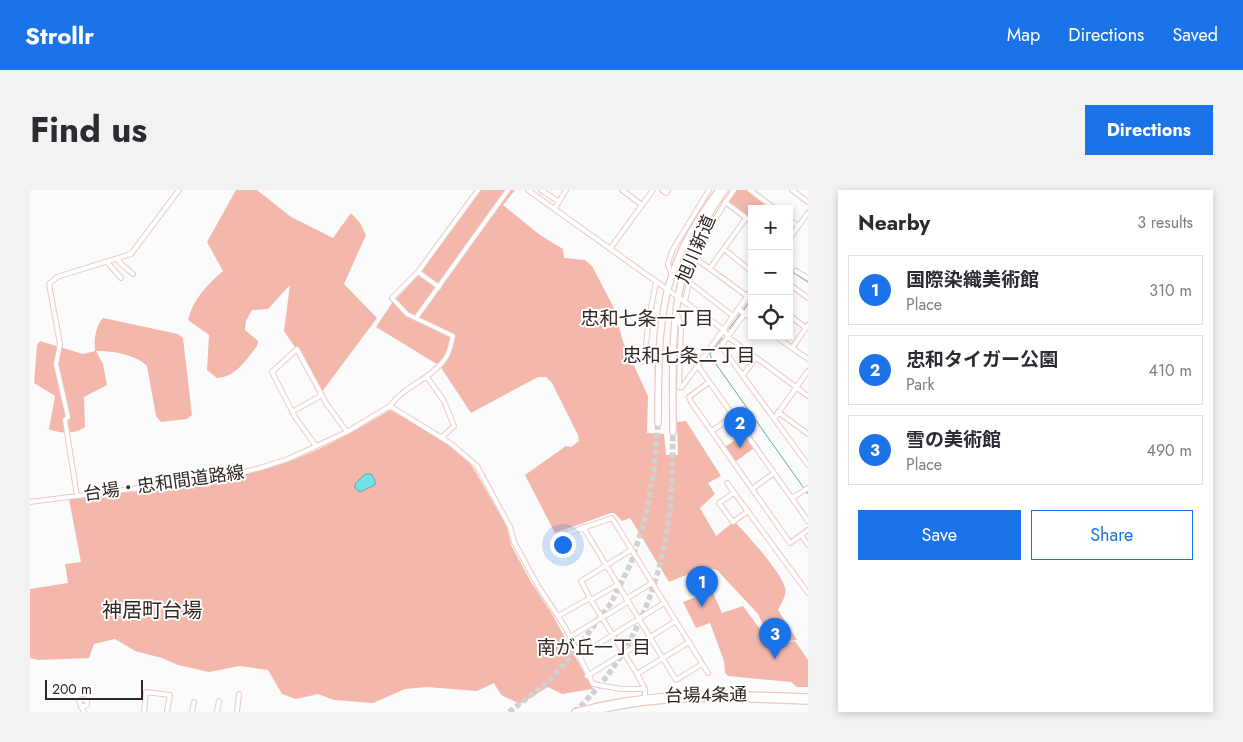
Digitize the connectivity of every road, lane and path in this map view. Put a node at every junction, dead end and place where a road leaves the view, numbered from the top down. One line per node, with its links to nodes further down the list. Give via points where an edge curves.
1 (179, 190): 31 (street, via 131,254)
2 (478, 190): 36 (street)
3 (508, 190): 43 (street)
4 (528, 190): 22 (street)
5 (541, 190): 17 (street)
6 (566, 190): 17 (street)
7 (622, 190): 20 (street)
8 (653, 190): 20 (street)
9 (662, 190): 10 (street, via 666,193)
10 (668, 190)
11 (708, 190): 37 (street, via 672,251 668,264)
12 (719, 190): 37 (highway, 旭川新道, via 692,228)
13 (725, 190): 46 (highway, 旭川新道, via 694,242)
14 (734, 190): 18 (street)
15 (750, 190): 21 (street)
16 (792, 190): 19 (street)
17 (558, 201): 22 (street)
18 (725, 202): 24 (street); 30 (street)
19 (808, 202)
20 (642, 205): 28 (street)
21 (770, 205)
22 (555, 208): 28 (street)
23 (808, 213): 26 (street)
24 (746, 218): 29 (street)
25 (793, 223): 26 (street)
26 (798, 226): 27 (street)
27 (793, 233)
28 (610, 248): 41 (street)
29 (724, 249): 33 (street); 34 (street)
30 (695, 258): 33 (street); 42 (street)
31 (118, 259): 32 (street); 38 (street)
32 (107, 262): 39 (street); 92 (street, via 57,277 49,284 60,344 56,364 68,417)
33 (710, 268): 47 (street)
34 (748, 269)
35 (796, 271): 40 (street)
36 (418, 272): 43 (street); 55 (street, via 392,298 407,314)
37 (672, 273): 45 (highway, 旭川新道)
38 (133, 274)
39 (122, 278)
40 (808, 278)
41 (656, 282): 45 (street); 64 (street)
42 (689, 282): 49 (street); 53 (street)
43 (439, 287): 55 (street)
44 (793, 287): 48 (street)
45 (666, 288): 46 (street); 79 (highway, 旭川新道, via 659,334)
46 (677, 295): 49 (street); 50 (highway, 旭川新道)
47 (747, 296): 52 (street)
48 (808, 298)
49 (685, 301): 58 (street)
50 (676, 306): 65 (street, via 681,326 680,387); 82 (highway, 旭川新道, via 673,324)
51 (748, 307): 52 (street)
52 (741, 311): 53 (street); 54 (street); 59 (street)
53 (733, 316): 58 (street)
54 (748, 316)
55 (416, 318): 68 (street, 台場・忠和間道路線, via 453,336 446,358)
56 (793, 318): 57 (street)
57 (807, 327): 61 (street)
58 (724, 330): 59 (street); 65 (street)
59 (728, 337): 62 (street); 67 (street, via 721,346)
60 (781, 340): 61 (street)
61 (792, 348): 63 (street)
62 (756, 358): 67 (street); 70 (street)
63 (808, 359)
64 (644, 362)
65 (698, 366): 69 (street)
66 (808, 371): 70 (street)
67 (743, 375): 78 (street)
68 (426, 377): 73 (street, 台場・忠和間道路線, via 394,399); 84 (street, via 444,401 454,426)
69 (709, 382): 77 (street); 80 (street, via 689,397)
70 (796, 387): 72 (street); 76 (street)
71 (322, 395): 75 (street); 75 (street, via 297,350 272,372); 81 (street)
72 (808, 396)
73 (390, 406): 81 (street, 台場・忠和間道路線); 84 (street)
74 (743, 408): 77 (street)
75 (292, 412): 85 (street)
76 (778, 412): 78 (street); 83 (street)
77 (733, 416): 80 (street); 87 (street)
78 (774, 418): 86 (street)
79 (658, 423)
80 (712, 431): 89 (street)
81 (347, 432): 85 (street, 台場・忠和間道路線)
82 (673, 432)
83 (808, 434)
84 (441, 438): 110 (street, via 477,466 504,514 514,542)
85 (316, 446): 92 (street, 台場・忠和間道路線, via 278,462 224,477)
86 (808, 465)
87 (774, 473): 89 (street); 93 (street)
88 (727, 483): 91 (street)
89 (752, 488): 99 (street, via 790,543)
90 (806, 489): 93 (street)
91 (734, 493): 95 (street); 95 (street, via 719,503 732,522)
92 (77, 496): 94 (street, 台場・忠和間道路線)
93 (792, 498): 96 (street)
94 (30, 502)
95 (748, 511): 106 (street)
96 (808, 521)
97 (583, 528): 100 (street); 102 (street, via 612,518); 103 (street)
98 (808, 530): 99 (street)
99 (801, 535): 101 (street)
100 (557, 537)
101 (808, 545)
102 (632, 550): 103 (street); 104 (street)
103 (605, 566): 105 (street); 107 (street, via 581,581)
104 (652, 583): 108 (street); 109 (street)
105 (617, 585): 107 (street); 108 (street)
106 (808, 593)
107 (590, 599): 110 (street); 111 (street)
108 (627, 601): 111 (street); 112 (street)
109 (664, 603): 112 (street); 113 (street)
110 (558, 616): 115 (street)
111 (602, 618): 114 (street); 115 (street)
112 (638, 619): 114 (street); 116 (street)
113 (676, 621): 116 (street); 117 (street)
114 (612, 636): 118 (street); 119 (street)
115 (570, 637): 119 (street)
116 (649, 638): 118 (street); 120 (street)
117 (689, 642): 120 (street); 121 (street)
118 (624, 653): 123 (street); 124 (street)
119 (579, 656): 124 (street)
120 (663, 658): 121 (street, via 676,680); 123 (street)
121 (702, 664): 122 (street)
122 (708, 673)
123 (637, 674): 125 (street)
124 (587, 676): 125 (street, via 596,686)
125 (645, 689): 128 (street)
126 (239, 694): 138 (street)
127 (808, 696): 128 (highway, 台場4条通, via 719,693)
128 (645, 699): 130 (highway, 台場4条通); 139 (highway, 台場4条通); 140 (highway, 台場4条通)
129 (219, 701): 137 (street)
130 (808, 701)
131 (194, 702): 136 (street)
132 (80, 707): 133 (street)
133 (84, 712)
134 (144, 712): 135 (street, via 146,692 170,695)
135 (167, 712)
136 (192, 712)
137 (217, 712)
138 (237, 712)
139 (575, 712)
140 (592, 712)

